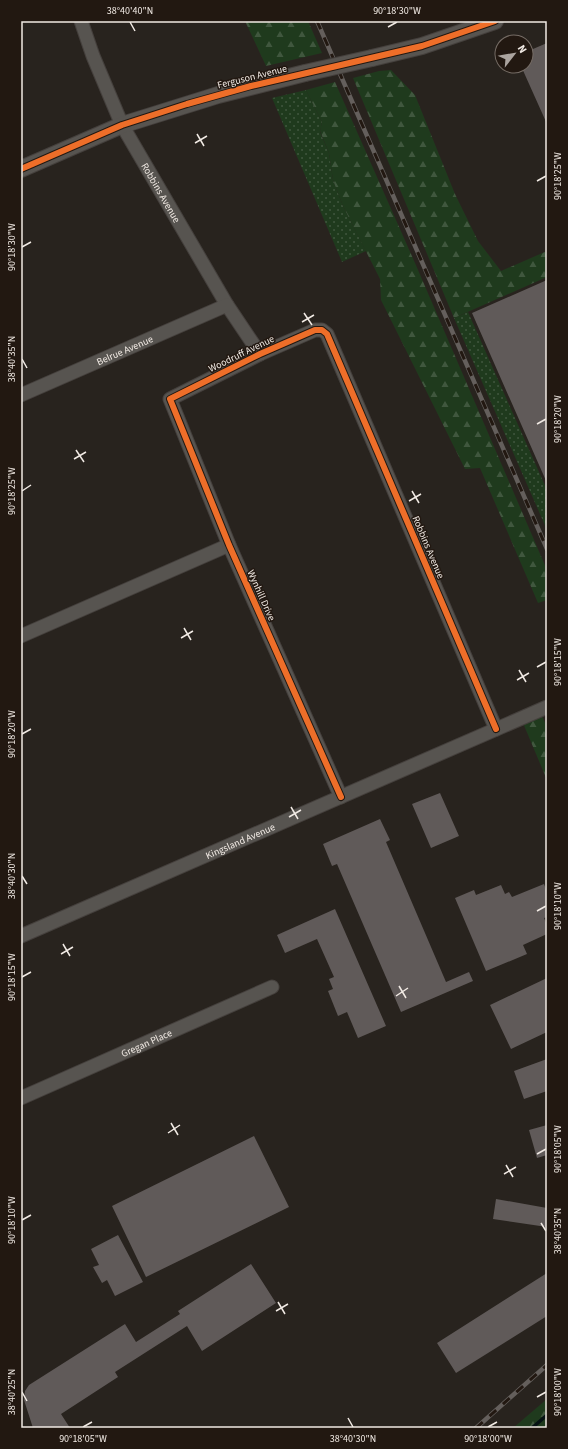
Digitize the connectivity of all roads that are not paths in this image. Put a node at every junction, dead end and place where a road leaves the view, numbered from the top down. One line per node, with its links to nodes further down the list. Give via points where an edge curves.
1 (81, 21): 3 (street, Robbins Avenue)
2 (495, 21): 3 (street, Ferguson Avenue, bridge, via 422,46 218,95)
3 (122, 125): 4 (street, Ferguson Avenue); 5 (street, Robbins Avenue)
4 (21, 169)
5 (227, 305): 7 (street, Robbins Avenue); 8 (street, Belrue Avenue)
6 (322, 330): 7 (street, Woodruff Avenue, via 315,330); 13 (street, Robbins Avenue, via 327,334)
7 (260, 354): 9 (street, Woodruff Avenue)
8 (21, 395)
9 (170, 399): 10 (street, Wynhill Drive)
10 (229, 545): 11 (street); 14 (street, Wynhill Drive)
11 (21, 636)
12 (547, 707): 13 (street, Kingsland Avenue)
13 (496, 729): 14 (street, Kingsland Avenue)
14 (341, 797): 15 (street, Kingsland Avenue)
15 (21, 936)
16 (272, 987): 17 (street, Gregan Place)
17 (21, 1098)

